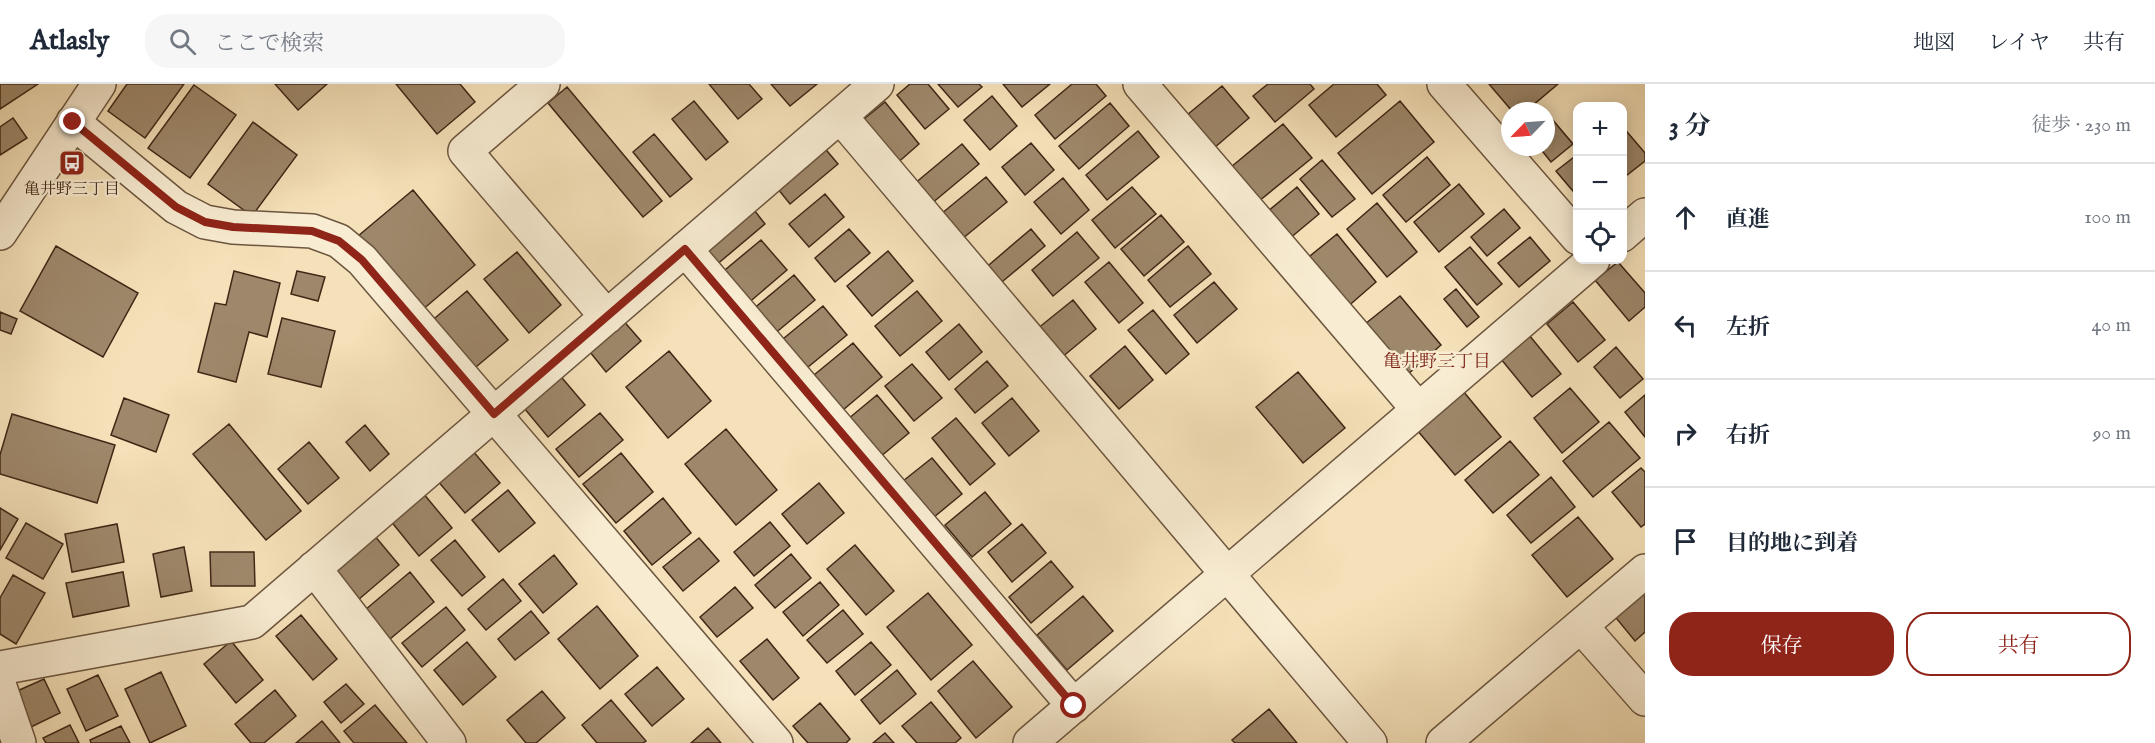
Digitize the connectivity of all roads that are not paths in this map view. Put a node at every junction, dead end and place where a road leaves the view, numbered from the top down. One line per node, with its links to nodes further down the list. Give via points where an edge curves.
1 (99, 84): 7 (street)
2 (543, 84): 14 (street, via 465,151)
3 (877, 84): 6 (street)
4 (1140, 84): 15 (street)
5 (1444, 84): 10 (street)
6 (840, 116): 12 (street); 19 (street)
7 (73, 122): 11 (street); 16 (street, via 176,207 205,222 312,231 339,241 362,260)
8 (1645, 215): 9 (street)
9 (1627, 231)
10 (1573, 232)
11 (0, 233)
12 (685, 249): 14 (street); 24 (street)
13 (1588, 264): 15 (street)
14 (607, 317): 16 (street)
15 (1419, 409): 19 (street)
16 (494, 414): 17 (street); 27 (street)
17 (314, 568): 21 (street, via 252,622); 26 (street)
18 (1645, 571): 20 (street)
19 (1227, 574): 24 (street); 29 (street)
20 (1581, 626): 23 (street); 30 (street)
21 (0, 668)
22 (0, 687): 25 (street)
23 (1645, 699)
24 (1074, 706): 28 (street)
25 (19, 743)
26 (448, 743)
27 (776, 743)
28 (1030, 743)
29 (1370, 743)
30 (1443, 743)

